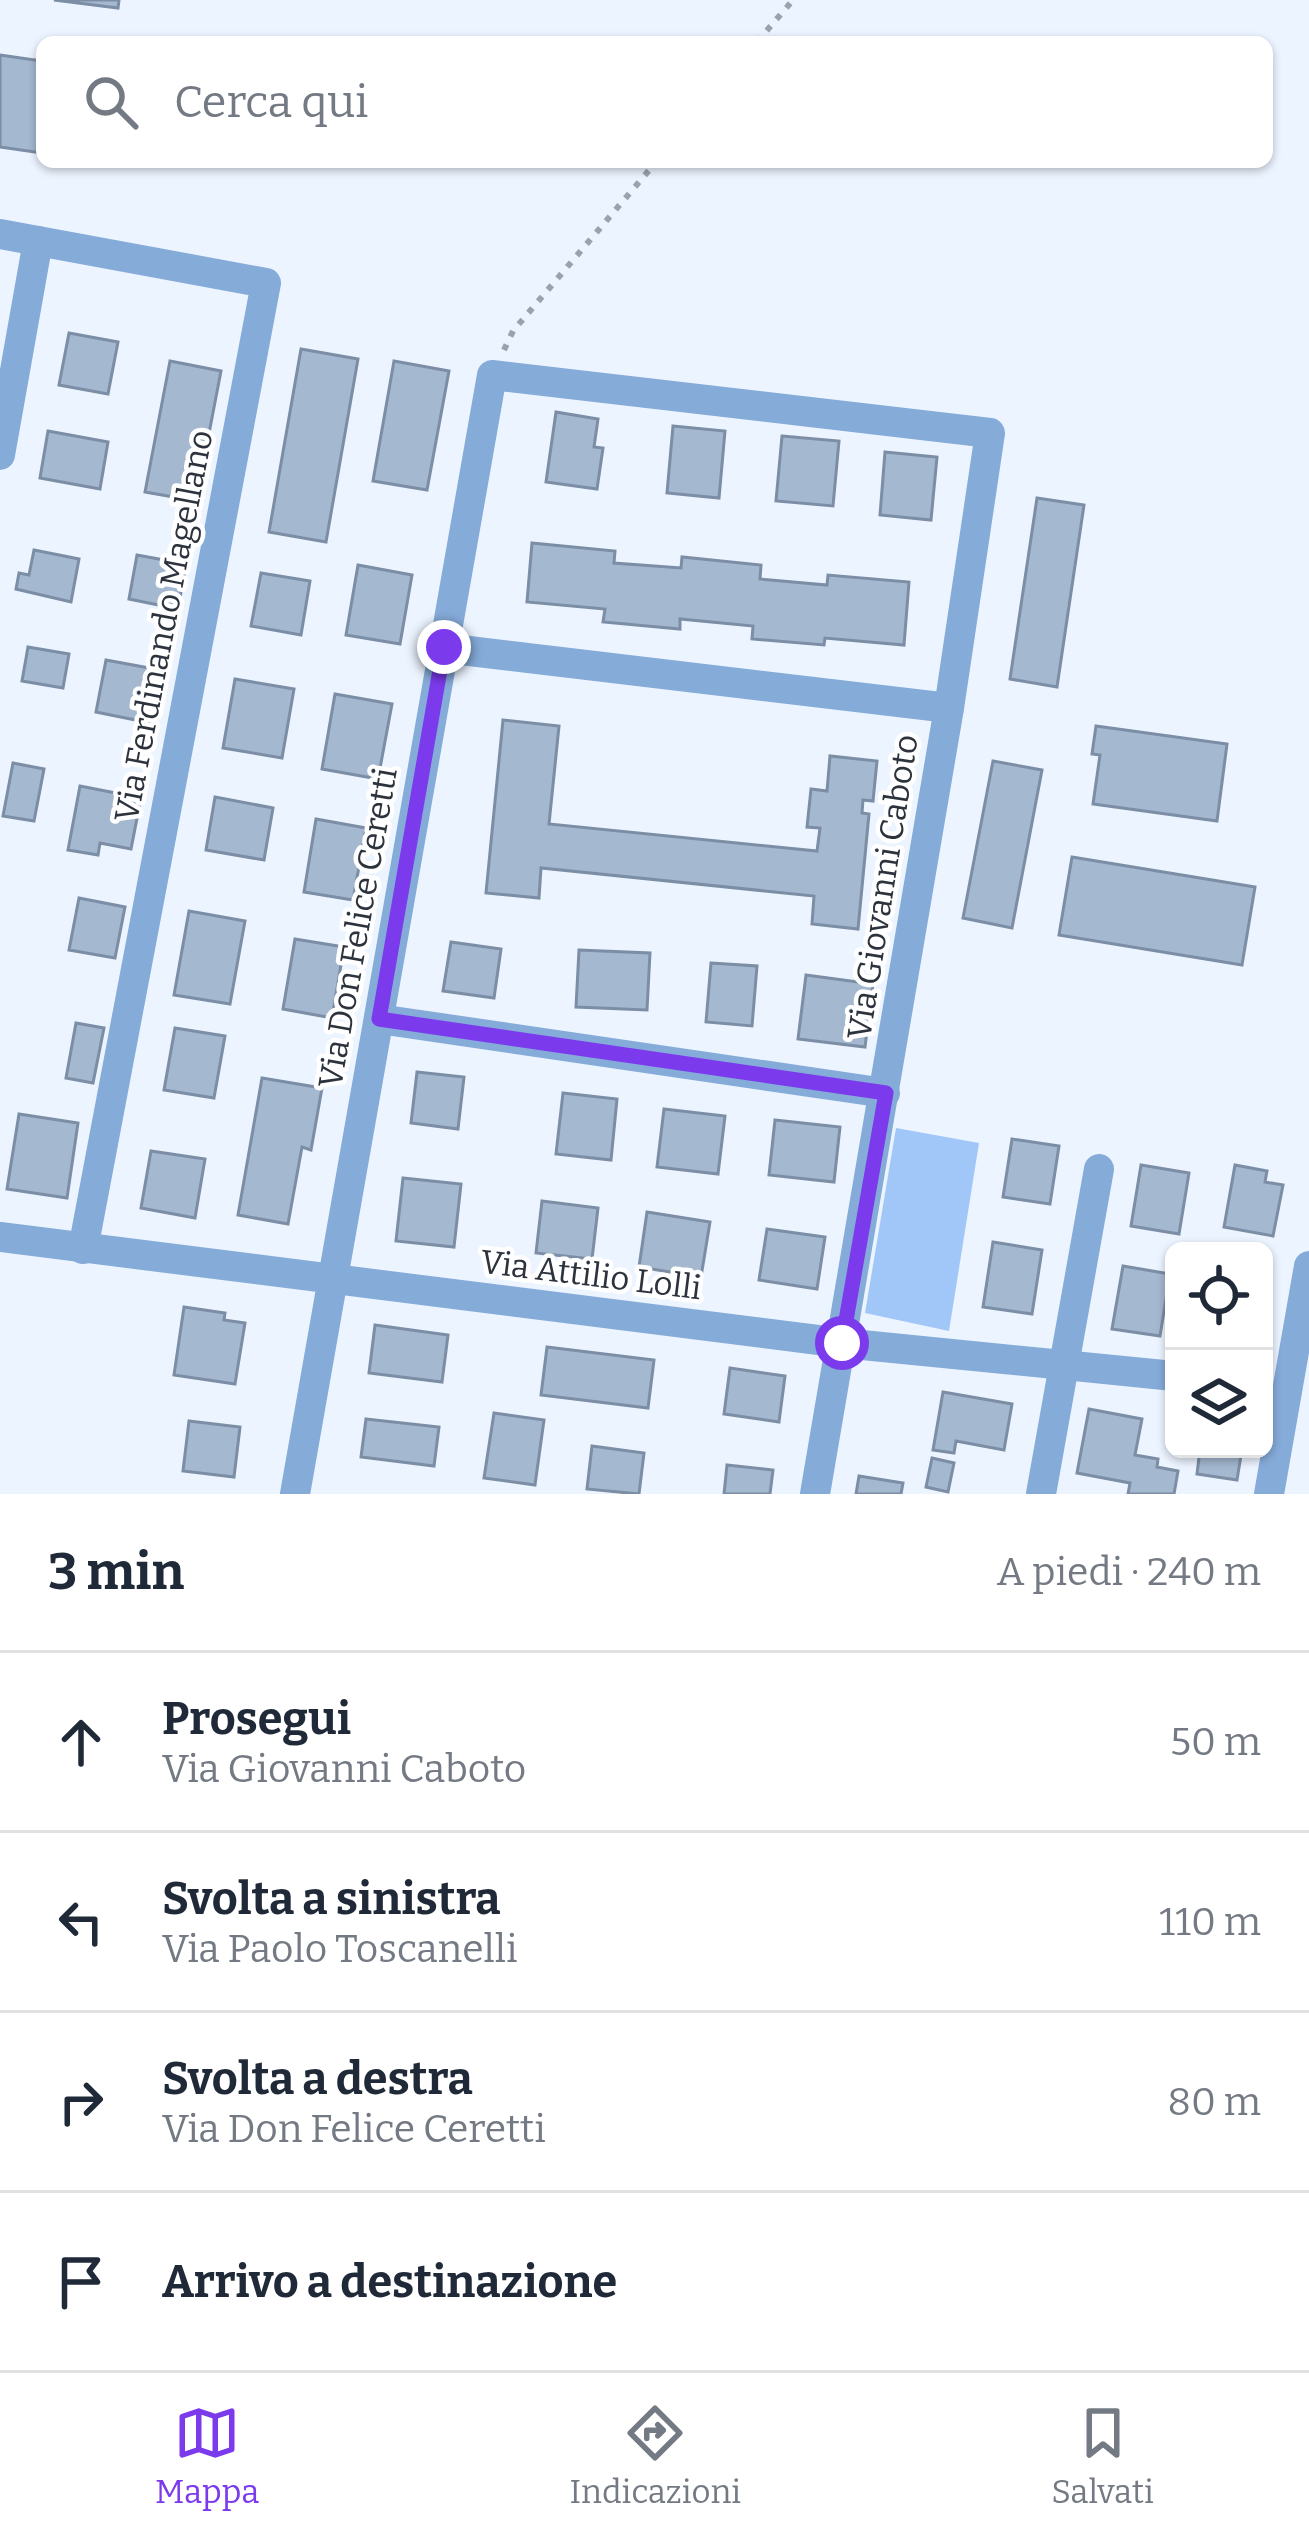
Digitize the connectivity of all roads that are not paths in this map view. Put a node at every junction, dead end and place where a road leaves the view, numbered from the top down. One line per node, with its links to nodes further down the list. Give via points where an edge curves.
1 (0, 234): 2 (street, Via Ferdinando Magellano)
2 (38, 241): 4 (street); 11 (street, Via Ferdinando Magellano, via 266,283)
3 (990, 433): 5 (street, Via Don Felice Ceretti, via 492,375); 6 (street, Via Giovanni Caboto)
4 (0, 454)
5 (444, 647): 6 (street); 7 (street, Via Don Felice Ceretti)
6 (950, 708): 8 (street, Via Giovanni Caboto)
7 (379, 1019): 8 (street); 13 (street, Via Don Felice Ceretti)
8 (886, 1093): 14 (street, Via Giovanni Caboto)
9 (1099, 1169): 15 (street)
10 (0, 1237): 11 (street, Via Attilio Lolli)
11 (82, 1249): 13 (street, Via Attilio Lolli)
12 (1309, 1267): 17 (street)
13 (334, 1278): 14 (street, Via Attilio Lolli); 18 (street, Via Don Felice Ceretti)
14 (842, 1343): 15 (street, Via Attilio Lolli); 19 (street, Via Giovanni Caboto)
15 (1065, 1363): 16 (street, Via Attilio Lolli); 20 (street)
16 (1165, 1375)
17 (1287, 1389): 21 (street)
18 (296, 1494)
19 (815, 1494)
20 (1041, 1494)
21 (1269, 1494)

